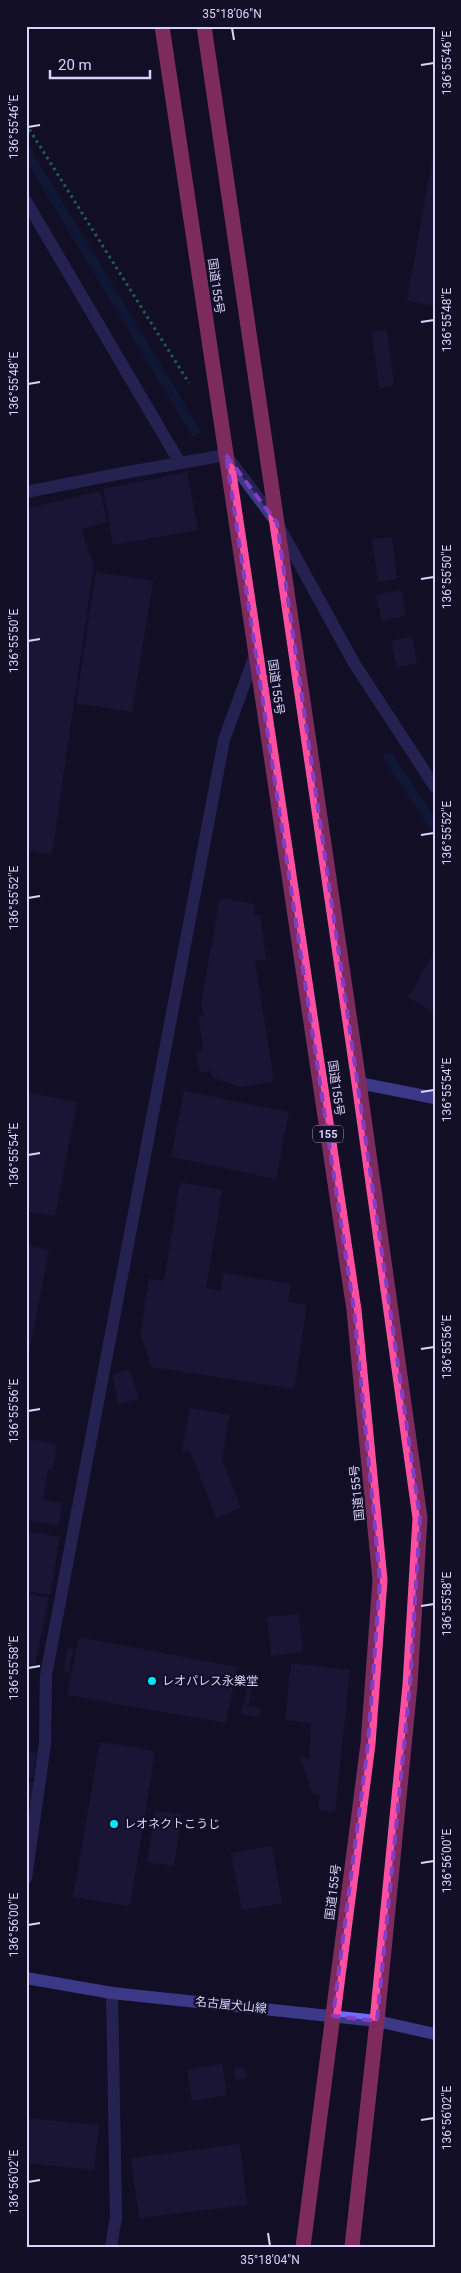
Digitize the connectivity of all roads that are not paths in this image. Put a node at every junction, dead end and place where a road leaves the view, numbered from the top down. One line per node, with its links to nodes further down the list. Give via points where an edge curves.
1 (162, 26): 4 (highway, 国道155号 / 155)
2 (204, 26): 7 (highway, 国道155号)
3 (26, 201): 5 (street)
4 (226, 455): 5 (street); 7 (street); 8 (highway, 国道155号 / 155)
5 (180, 463): 6 (street)
6 (26, 492)
7 (277, 523): 9 (street, via 354,663); 10 (highway, 国道155号)
8 (256, 652): 12 (street, via 224,740 46,1675 45,1744); 15 (highway, 国道155号 / 155, via 354,1310 380,1580 368,1744)
9 (435, 787)
10 (359, 1083): 11 (main road); 16 (highway, 国道155号, via 420,1518 410,1685)
11 (435, 1098)
12 (26, 1878)
13 (26, 1978): 14 (main road, 名古屋犬山線)
14 (112, 1993): 15 (main road, 名古屋犬山線); 18 (street, via 116,2217)
15 (332, 2016): 16 (main road, 名古屋犬山線); 19 (highway, 国道155号 / 155)
16 (377, 2021): 17 (main road, 名古屋犬山線); 20 (highway, 国道155号)
17 (435, 2034)
18 (111, 2247)
19 (303, 2247)
20 (352, 2247)

